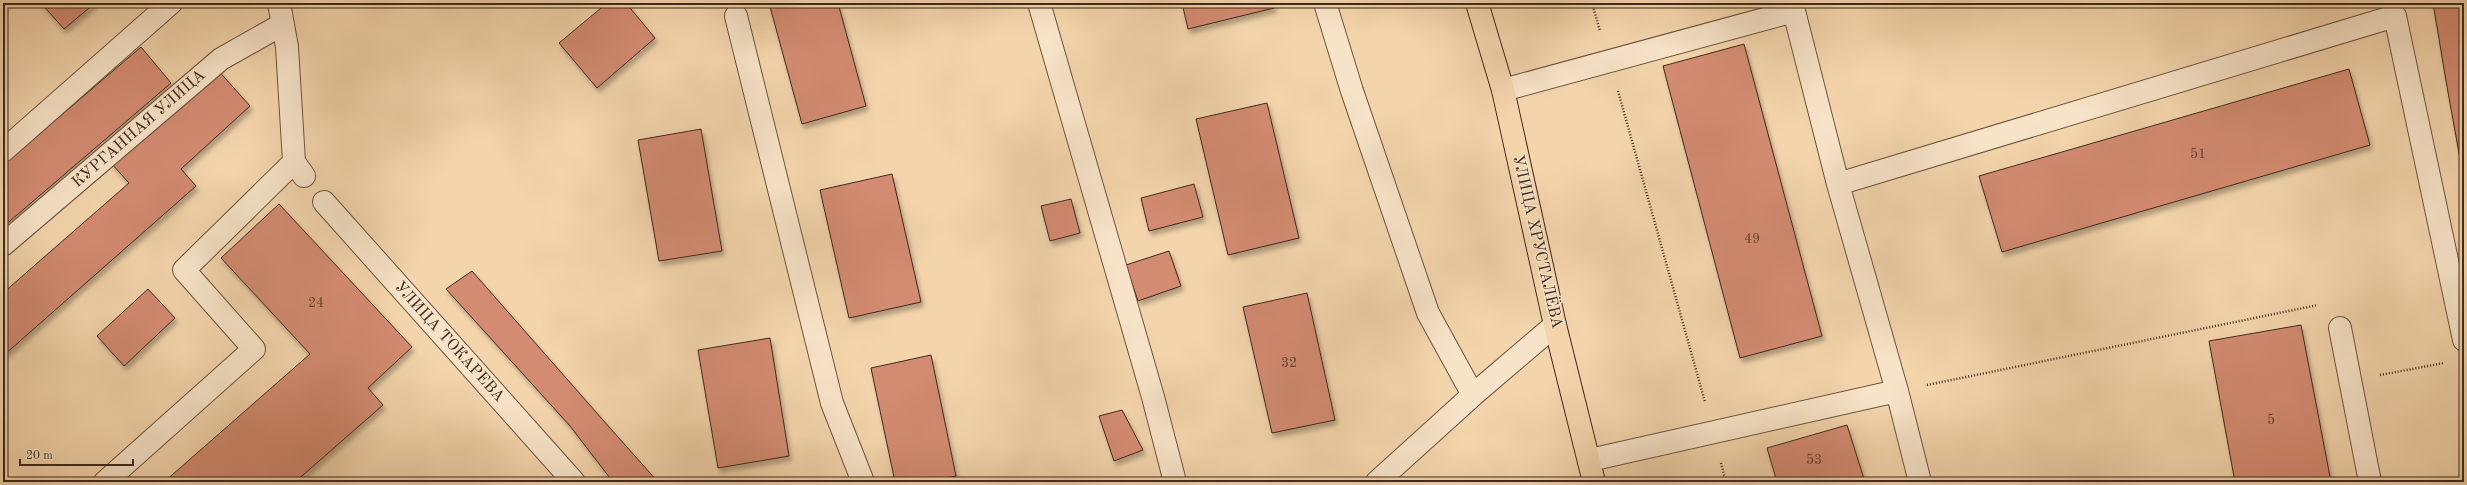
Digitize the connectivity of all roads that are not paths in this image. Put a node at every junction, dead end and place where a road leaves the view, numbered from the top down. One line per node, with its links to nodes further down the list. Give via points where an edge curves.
1 (171, 3): 9 (street)
2 (1039, 3): 22 (street, via 1153,397)
3 (1325, 3): 17 (street, via 1352,91 1428,313)
4 (1477, 3): 8 (main road, УЛИЦА ХРУСТАЛЁВА)
5 (2394, 10): 10 (street); 15 (street)
6 (281, 13): 12 (street, КУРГАННАЯ УЛИЦА, via 221,59); 19 (street, via 287,47 299,169 184,270 254,349)
7 (736, 16): 21 (street, via 832,403)
8 (1503, 90): 10 (street, via 1794,11); 13 (main road, УЛИЦА ХРУСТАЛЁВА)
9 (3, 151)
10 (1838, 184): 16 (street)
11 (324, 202): 20 (street, УЛИЦА ТОКАРЕВА)
12 (3, 245)
13 (1555, 324): 17 (street); 18 (main road, УЛИЦА ХРУСТАЛЁВА)
14 (2340, 328): 26 (street)
15 (2464, 340)
16 (1897, 391): 18 (street); 25 (street)
17 (1473, 394): 23 (street)
18 (1590, 460): 24 (main road, УЛИЦА ХРУСТАЛЁВА)
19 (105, 482)
20 (574, 482)
21 (862, 482)
22 (1175, 482)
23 (1377, 482)
24 (1594, 482)
25 (1920, 482)
26 (2370, 482)

